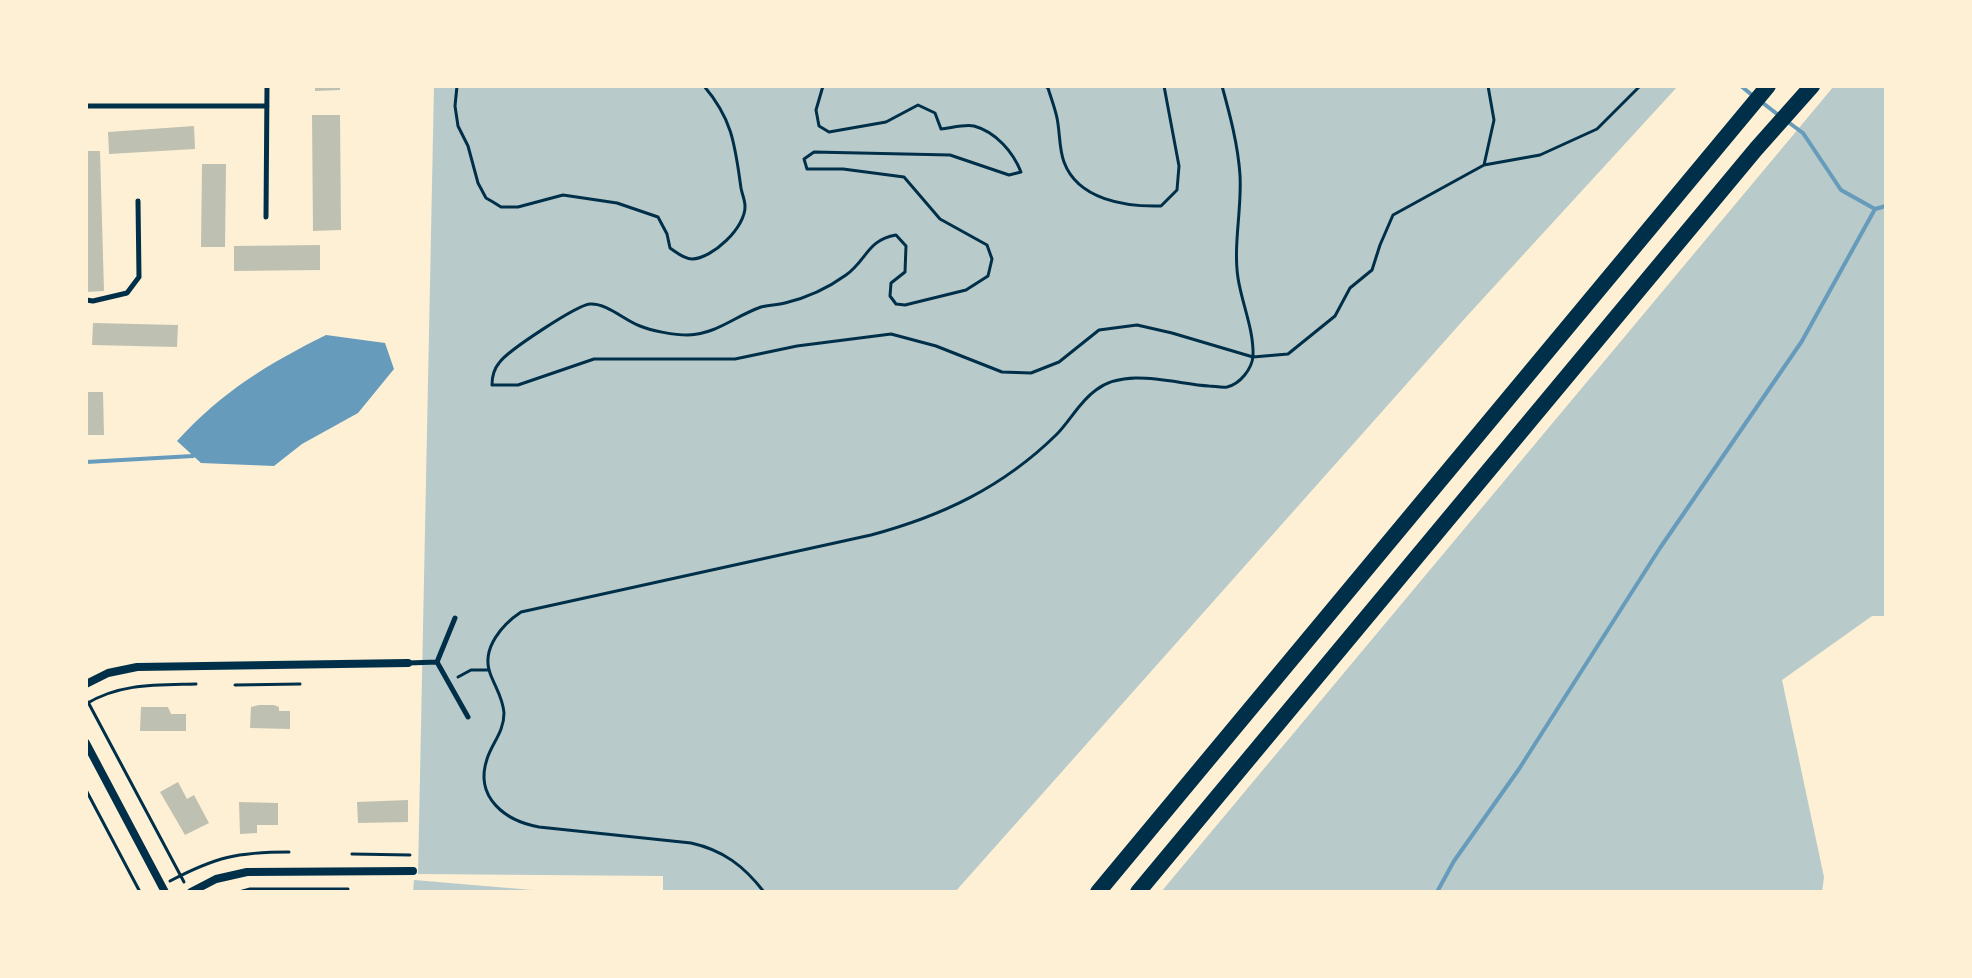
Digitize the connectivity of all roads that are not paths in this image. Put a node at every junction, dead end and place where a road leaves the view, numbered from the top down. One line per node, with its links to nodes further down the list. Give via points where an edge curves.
1 (267, 86): 5 (lane)
2 (1768, 86): 18 (highway)
3 (1812, 86): 19 (highway)
4 (86, 106): 5 (lane)
5 (267, 106): 7 (lane)
6 (138, 201): 8 (lane, via 139,277 127,293)
7 (266, 217)
8 (86, 300)
9 (455, 618): 10 (lane)
10 (437, 662): 11 (lane); 13 (lane)
11 (408, 663): 12 (street, via 137,667)
12 (86, 684)
13 (468, 717)
14 (86, 743): 17 (street)
15 (413, 871): 16 (street, via 247,872)
16 (188, 888)
17 (164, 889)
18 (1098, 892)
19 (1138, 892)

